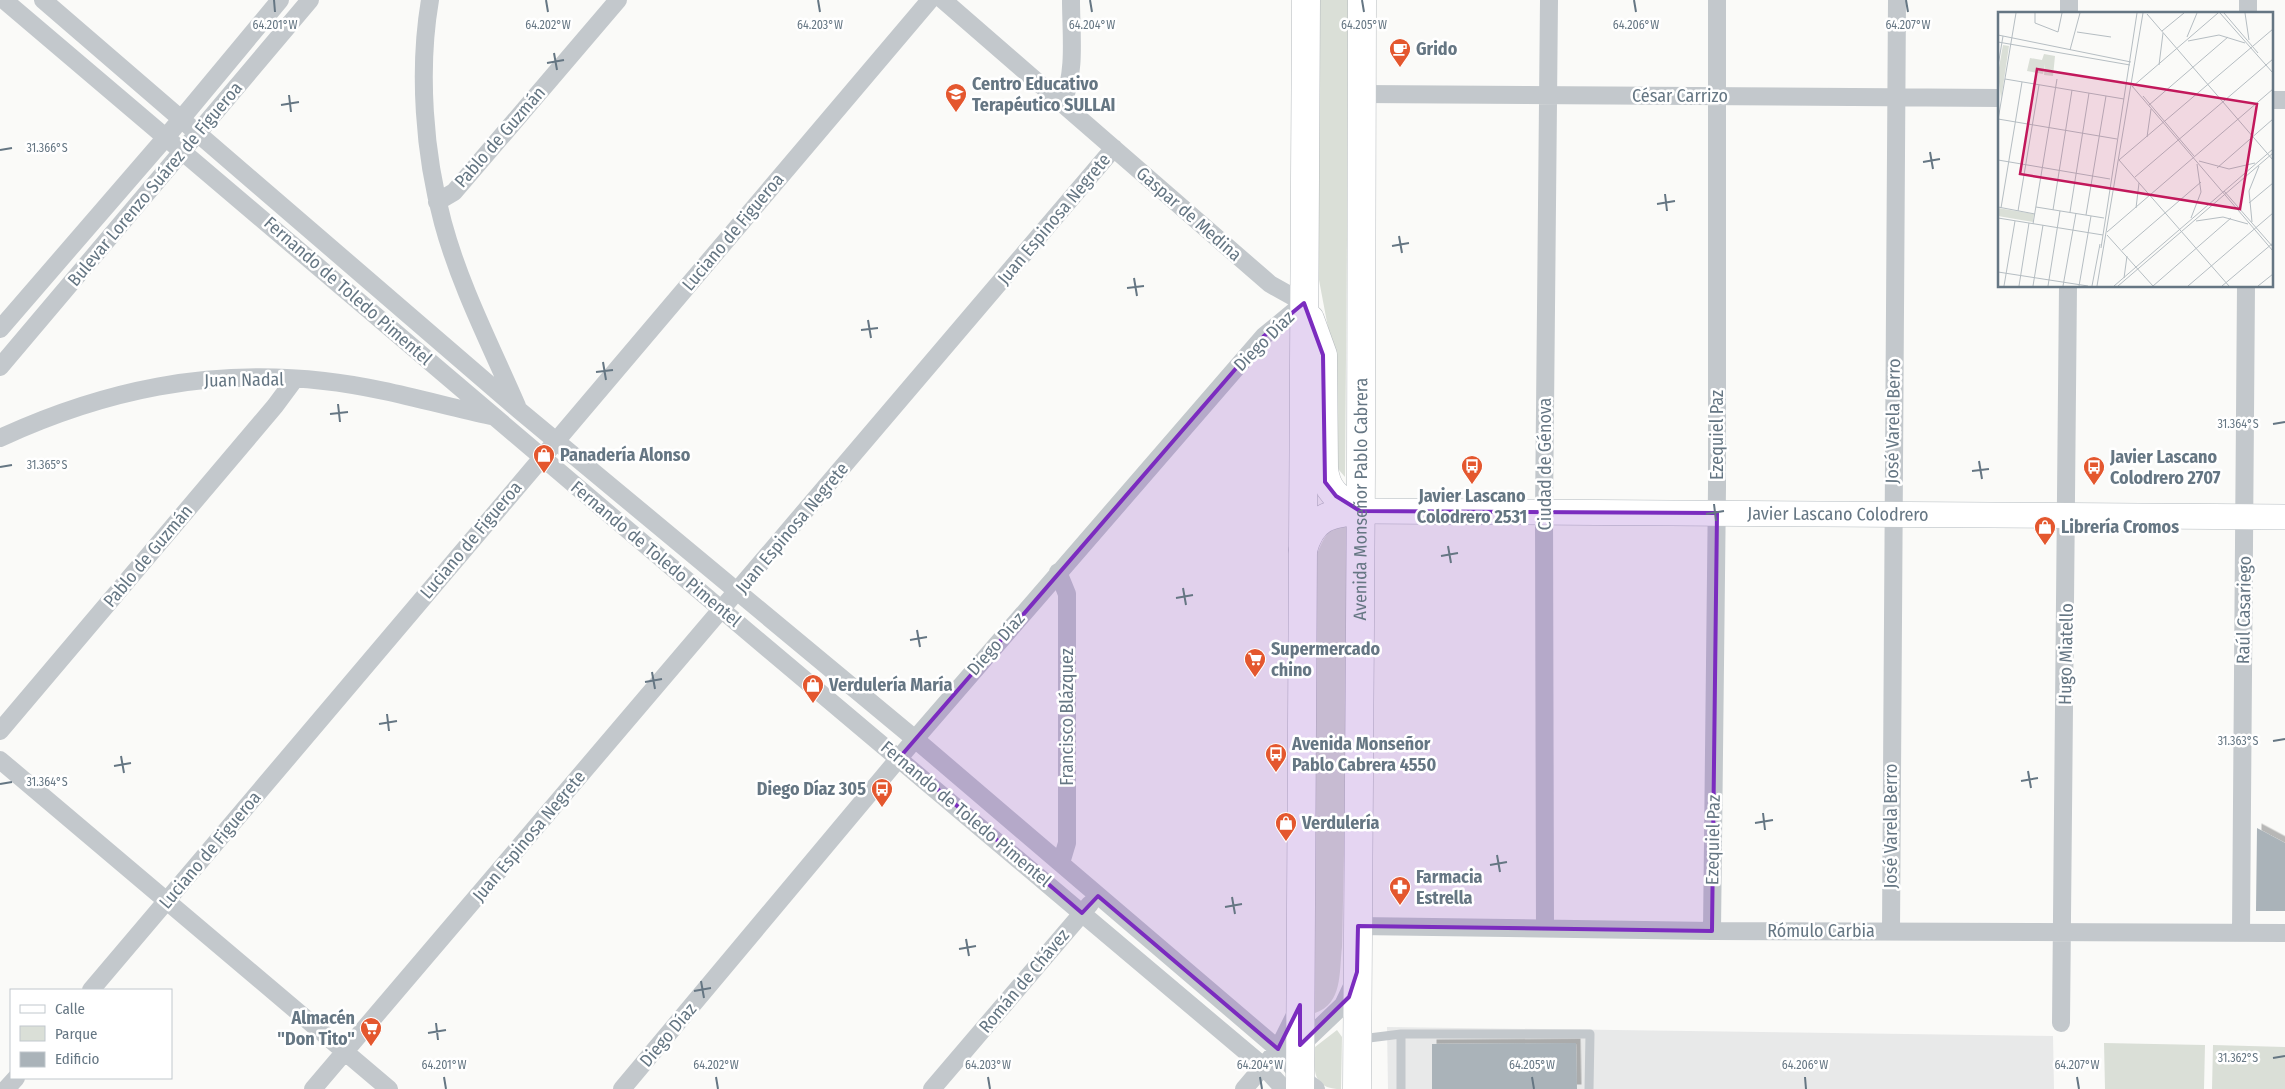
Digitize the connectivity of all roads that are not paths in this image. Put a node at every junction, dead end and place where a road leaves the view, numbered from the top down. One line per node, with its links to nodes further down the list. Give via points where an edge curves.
1 (4, 0): 25 (street, Fernando de Toledo Pimentel)
2 (42, 0): 23 (street, Fernando de Toledo Pimentel)
3 (280, 0): 23 (street, Bulevar Lorenzo Suárez de Figueroa)
4 (310, 0): 24 (street, Bulevar Lorenzo Suárez de Figueroa)
5 (430, 0): 28 (street, via 425,102)
6 (618, 0): 28 (street, Pablo de Guzmán, via 454,192)
7 (930, 0): 38 (street, Luciano de Figueroa)
8 (943, 0): 22 (street, Gaspar de Medina)
9 (1071, 0): 22 (street, via 1071,74)
10 (1306, 0): 31 (main road)
11 (1362, 0): 15 (main road, Avenida Monseñor Pablo Cabrera)
12 (1549, 0): 16 (street, Ciudad de Génova)
13 (1717, 0): 17 (street, Ezequiel Paz)
14 (1897, 0): 18 (street, José Varela Berro)
15 (1362, 94): 16 (street, César Carrizo); 40 (main road, Avenida Monseñor Pablo Cabrera)
16 (1549, 95): 17 (street, César Carrizo); 42 (street, Ciudad de Génova)
17 (1717, 96): 18 (street, César Carrizo); 41 (street, Ezequiel Paz)
18 (1897, 97): 19 (street, César Carrizo); 43 (street, José Varela Berro)
19 (1998, 98)
20 (2272, 100): 21 (street)
21 (2285, 100)
22 (1063, 102): 26 (street, Gaspar de Medina)
23 (181, 118): 24 (street, Fernando de Toledo Pimentel); 25 (street, Bulevar Lorenzo Suárez de Figueroa)
24 (197, 134): 27 (street, Bulevar Lorenzo Suárez de Figueroa); 35 (street, Fernando de Toledo Pimentel)
25 (167, 136): 27 (street, Fernando de Toledo Pimentel); 32 (street, Bulevar Lorenzo Suárez de Figueroa)
26 (1114, 148): 31 (street, Gaspar de Medina, via 1270,284); 49 (street, Juan Espinosa Negrete)
27 (183, 150): 33 (street, Bulevar Lorenzo Suárez de Figueroa); 36 (street, Fernando de Toledo Pimentel)
28 (437, 202): 35 (street, via 458,270)
29 (2068, 288): 44 (street, Hugo Miatello)
30 (2246, 288): 45 (street, Raúl Casariego)
31 (1304, 303): 40 (main road, via 1324,355 1325,482 1336,496); 47 (main road); 48 (street, Diego Díaz, via 1264,336)
32 (0, 329)
33 (0, 367)
34 (295, 379): 36 (street, Juan Nadal, via 360,387); 37 (street, Juan Nadal, via 174,382 96,400); 51 (street, Pablo de Guzmán, via 269,414)
35 (520, 411): 38 (street, Fernando de Toledo Pimentel)
36 (495, 417): 39 (street, Fernando de Toledo Pimentel)
37 (0, 438)
38 (556, 440): 39 (street, Luciano de Figueroa); 49 (street, Fernando de Toledo Pimentel)
39 (541, 456): 50 (street, Fernando de Toledo Pimentel); 57 (street, Luciano de Figueroa)
40 (1360, 511): 42 (main road, Javier Lascano Colodrero); 47 (main road, via 1320,520 1309,533); 59 (main road, Avenida Monseñor Pablo Cabrera)
41 (1717, 513): 42 (main road, Javier Lascano Colodrero); 43 (main road, Javier Lascano Colodrero); 61 (street, Ezequiel Paz)
42 (1544, 514): 60 (street, Ciudad de Génova)
43 (1893, 515): 44 (main road, Javier Lascano Colodrero); 62 (street, José Varela Berro)
44 (2068, 515): 45 (main road, Javier Lascano Colodrero); 63 (street, Hugo Miatello)
45 (2245, 517): 46 (main road, Javier Lascano Colodrero); 64 (street, Raúl Casariego)
46 (2285, 517)
47 (1303, 552): 73 (main road, via 1300,1005)
48 (1058, 572): 52 (street, Diego Díaz); 55 (street, Francisco Blázquez, via 1067,594 1068,843)
49 (738, 592): 50 (street, Juan Espinosa Negrete); 52 (street, Fernando de Toledo Pimentel)
50 (722, 610): 53 (street, Fernando de Toledo Pimentel); 71 (street, Juan Espinosa Negrete)
51 (0, 731)
52 (915, 740): 53 (street, Diego Díaz); 55 (street, Fernando de Toledo Pimentel)
53 (900, 757): 58 (street, Fernando de Toledo Pimentel); 78 (street, Diego Díaz)
54 (0, 760): 57 (street)
55 (1061, 863): 56 (street, Fernando de Toledo Pimentel)
56 (1098, 896): 58 (street, Román de Chávez); 73 (street, Fernando de Toledo Pimentel)
57 (168, 900): 67 (street, Luciano de Figueroa); 71 (street)
58 (1082, 913): 72 (street, Fernando de Toledo Pimentel); 79 (street, Román de Chávez)
59 (1358, 926): 60 (street, Rómulo Carbia); 66 (main road, Avenida Monseñor Pablo Cabrera)
60 (1545, 928): 61 (street, Rómulo Carbia)
61 (1712, 930): 62 (street, Rómulo Carbia)
62 (1891, 931): 63 (street, Rómulo Carbia)
63 (2063, 932): 64 (street, Rómulo Carbia); 68 (street, Hugo Miatello)
64 (2241, 933): 65 (street, Rómulo Carbia)
65 (2285, 933)
66 (1357, 972): 70 (main road, Avenida Monseñor Pablo Cabrera); 73 (street, via 1349,997)
67 (92, 989)
68 (2061, 1023)
69 (1401, 1034): 70 (lane); 82 (lane); 83 (lane, via 1590,1034)
70 (1357, 1039): 81 (main road, Avenida Monseñor Pablo Cabrera)
71 (345, 1052): 76 (street, Juan Espinosa Negrete); 77 (street)
72 (1264, 1066): 73 (street, Fernando de Toledo Pimentel); 80 (street)
73 (1290, 1074)
74 (15, 1079): 75 (street)
75 (6, 1089)
76 (313, 1089)
77 (389, 1089)
78 (622, 1089)
79 (932, 1089)
80 (1244, 1089)
81 (1357, 1089)
82 (1401, 1089)
83 (1589, 1089)

